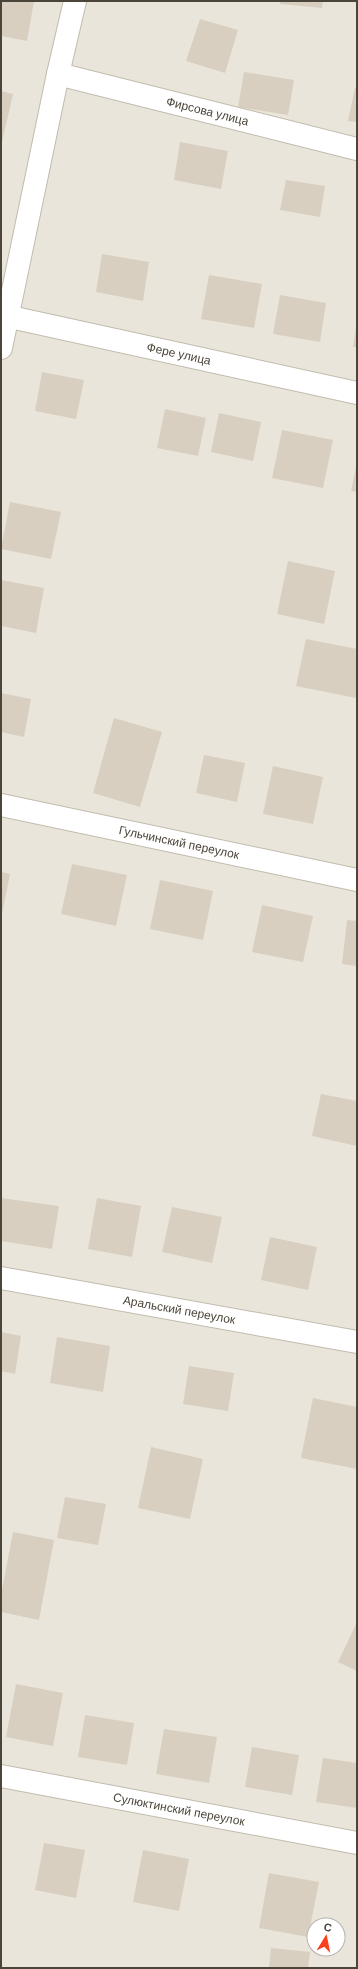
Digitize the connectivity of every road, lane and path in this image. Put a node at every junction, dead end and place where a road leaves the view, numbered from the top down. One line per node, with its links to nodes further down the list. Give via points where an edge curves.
1 (75, 1): 2 (street)
2 (58, 74): 3 (street, Фирсова улица); 4 (street)
3 (357, 149)
4 (4, 316): 5 (street); 6 (street, Фере улица)
5 (1, 348)
6 (357, 393)
7 (1, 804): 8 (street, Гульчинский переулок)
8 (357, 880)
9 (1, 1278): 10 (street, Аральский переулок)
10 (357, 1342)
11 (1, 1776): 12 (street, Сулюктинский переулок)
12 (357, 1843)

